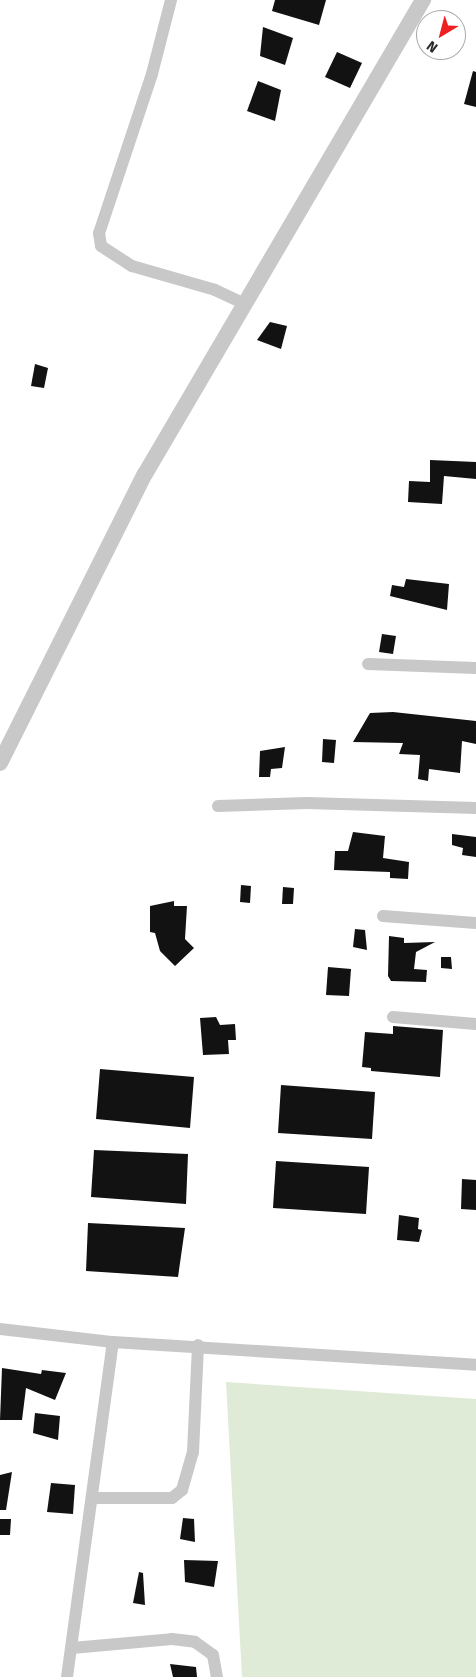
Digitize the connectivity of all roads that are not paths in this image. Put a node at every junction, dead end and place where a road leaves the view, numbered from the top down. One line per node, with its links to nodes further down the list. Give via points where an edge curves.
1 (171, 0): 3 (street, via 152,74 98,233 101,246 132,266 215,290)
2 (423, 0): 3 (street)
3 (243, 303): 6 (street, via 146,474)
4 (368, 664): 5 (street)
5 (476, 668)
6 (0, 763)
7 (218, 806): 8 (street, via 307,803)
8 (476, 808)
9 (383, 916): 10 (street)
10 (476, 922)
11 (393, 1018): 12 (street)
12 (476, 1024)
13 (0, 1329): 14 (street)
14 (112, 1342): 15 (street); 17 (street)
15 (198, 1345): 16 (street); 17 (street, via 193,1452 182,1490 172,1498)
16 (476, 1365)
17 (94, 1498): 18 (street)
18 (72, 1648): 19 (street); 20 (street, via 172,1639 195,1642 213,1655)
19 (68, 1677)
20 (216, 1677)

